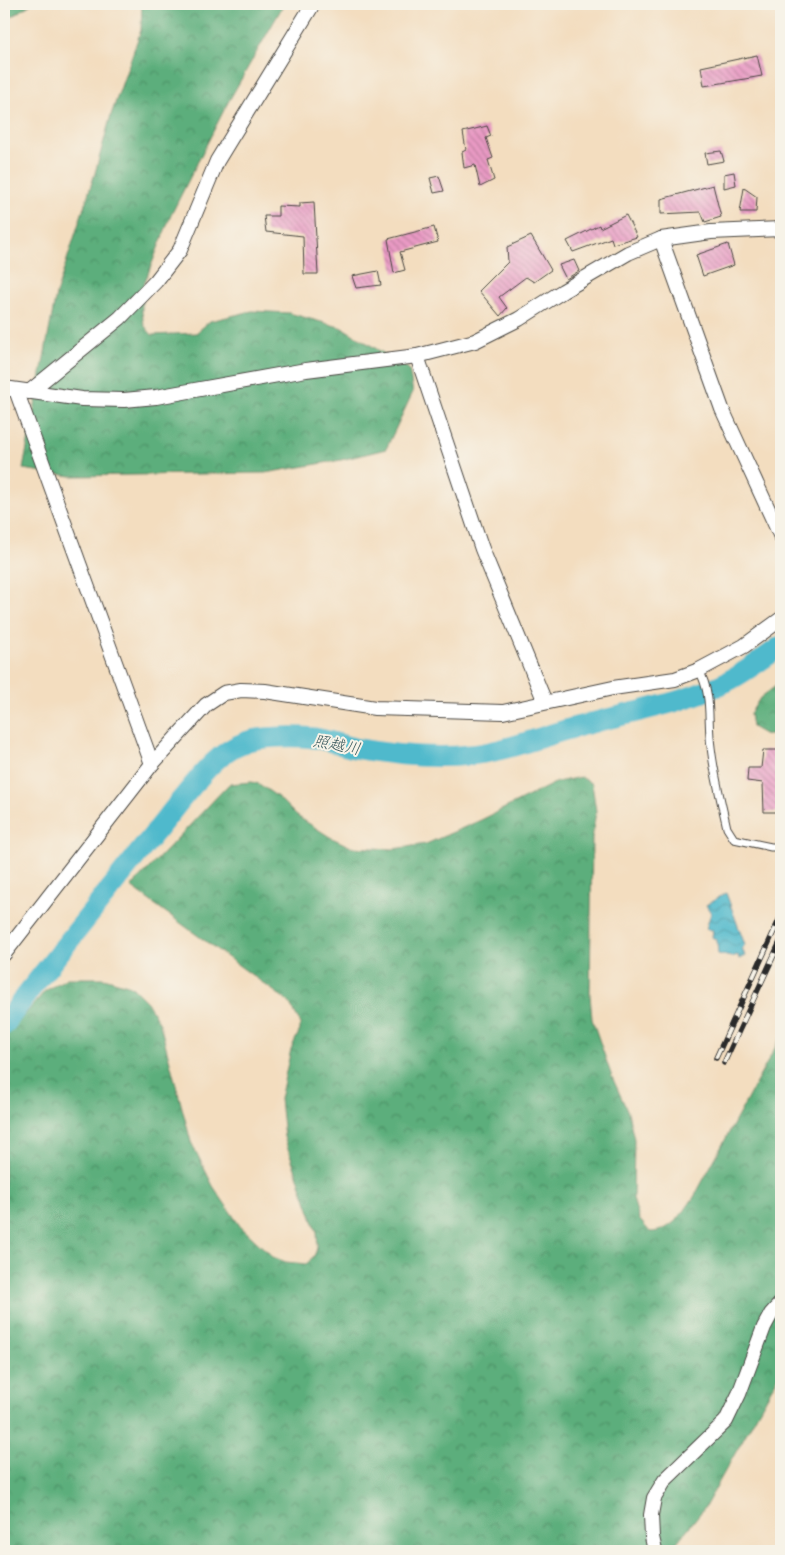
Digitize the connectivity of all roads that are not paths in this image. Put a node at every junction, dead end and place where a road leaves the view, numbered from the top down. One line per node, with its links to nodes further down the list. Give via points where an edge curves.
1 (313, 4): 5 (street, via 217,161 180,250 156,281 120,318)
2 (781, 229): 3 (street, via 712,232)
3 (661, 239): 4 (street, via 628,254 519,319 475,341); 6 (street, via 722,408)
4 (417, 356): 5 (street, via 306,370 124,400 82,399); 9 (street, via 482,549)
5 (16, 390): 10 (street)
6 (781, 537)
7 (781, 619): 8 (street)
8 (702, 676): 9 (street, via 613,688); 11 (lane, via 710,712 710,746 727,828 734,839)
9 (545, 702): 10 (street, via 503,712 375,708 265,690 241,690 224,693 206,705)
10 (152, 764): 12 (street)
11 (781, 847)
12 (4, 954)
13 (781, 1303): 14 (street, via 764,1327 740,1394 726,1421 665,1480 654,1498 651,1514)
14 (655, 1551)

